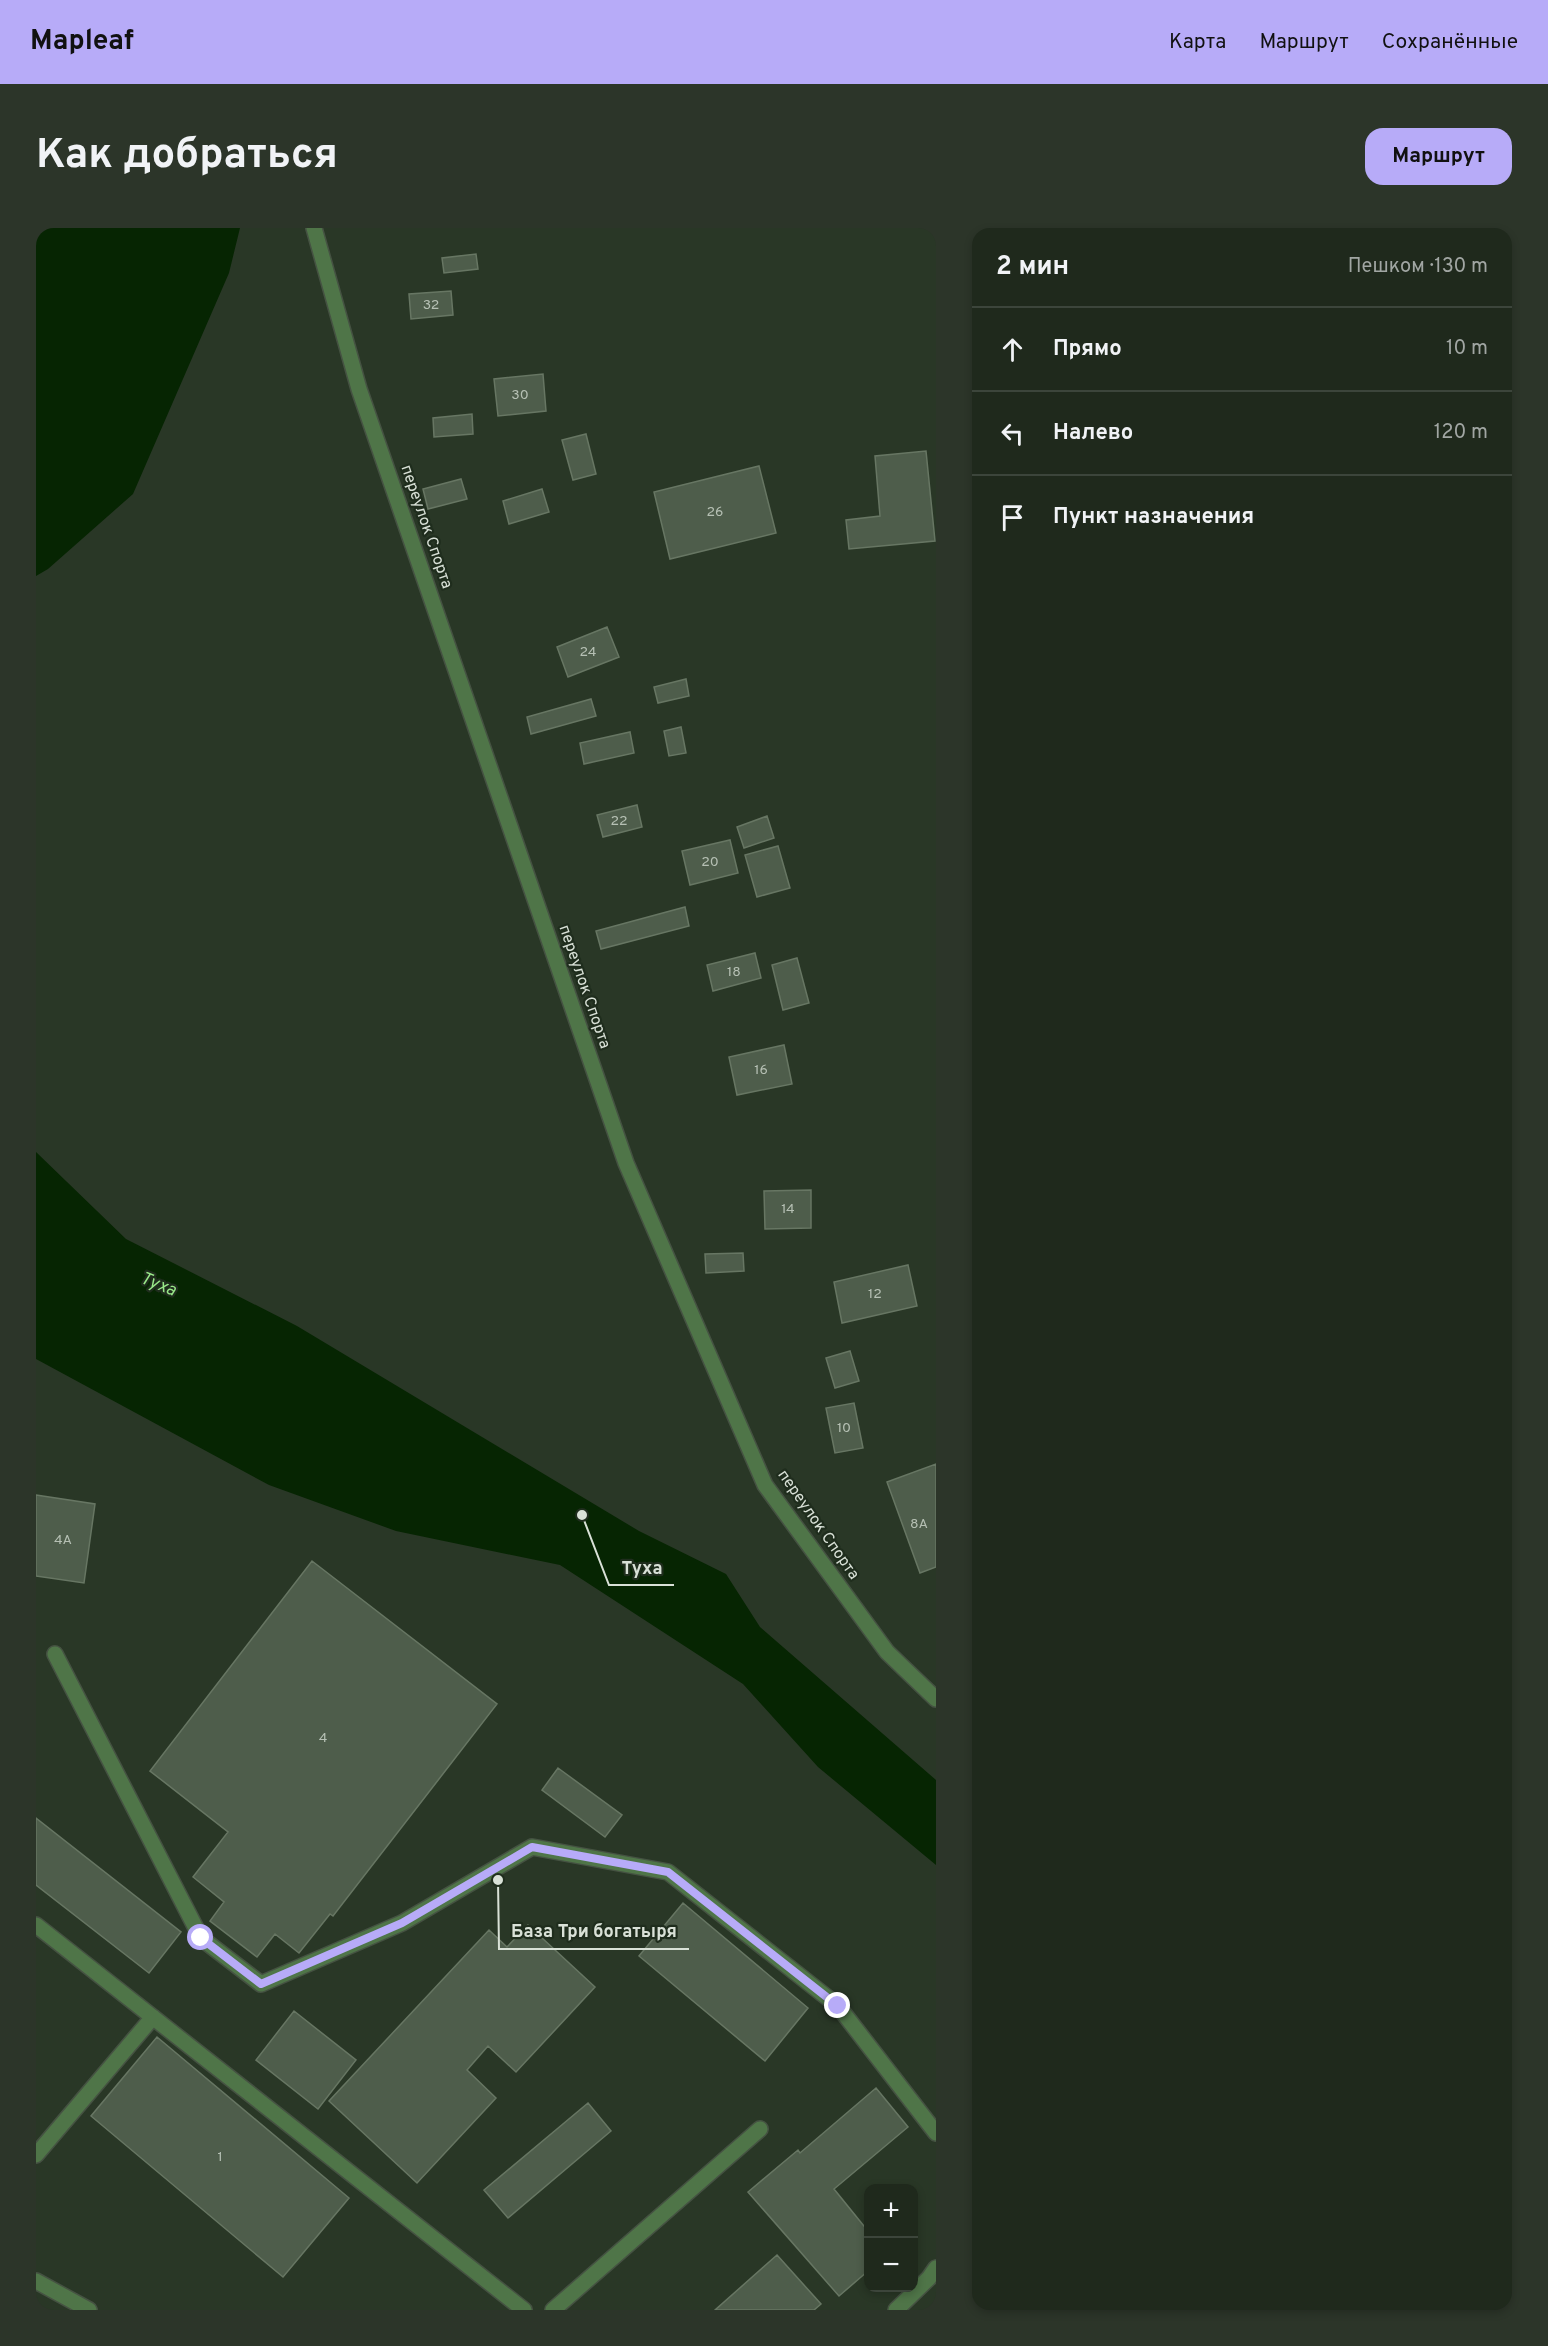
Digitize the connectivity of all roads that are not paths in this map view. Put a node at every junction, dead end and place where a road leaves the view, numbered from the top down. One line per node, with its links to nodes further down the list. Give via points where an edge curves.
1 (314, 228): 3 (street, переулок Спорта, via 359,388 626,1163 765,1485 887,1652)
2 (55, 1654): 7 (street, via 201,1938 261,1984 402,1923 532,1847 668,1872 838,2006)
3 (936, 1699)
4 (36, 1925): 5 (street)
5 (153, 2017): 8 (street); 12 (street)
6 (760, 2129): 13 (street)
7 (936, 2133)
8 (36, 2155)
9 (936, 2268): 14 (street)
10 (36, 2281): 11 (street)
11 (89, 2310)
12 (524, 2310)
13 (553, 2310)
14 (896, 2310)

